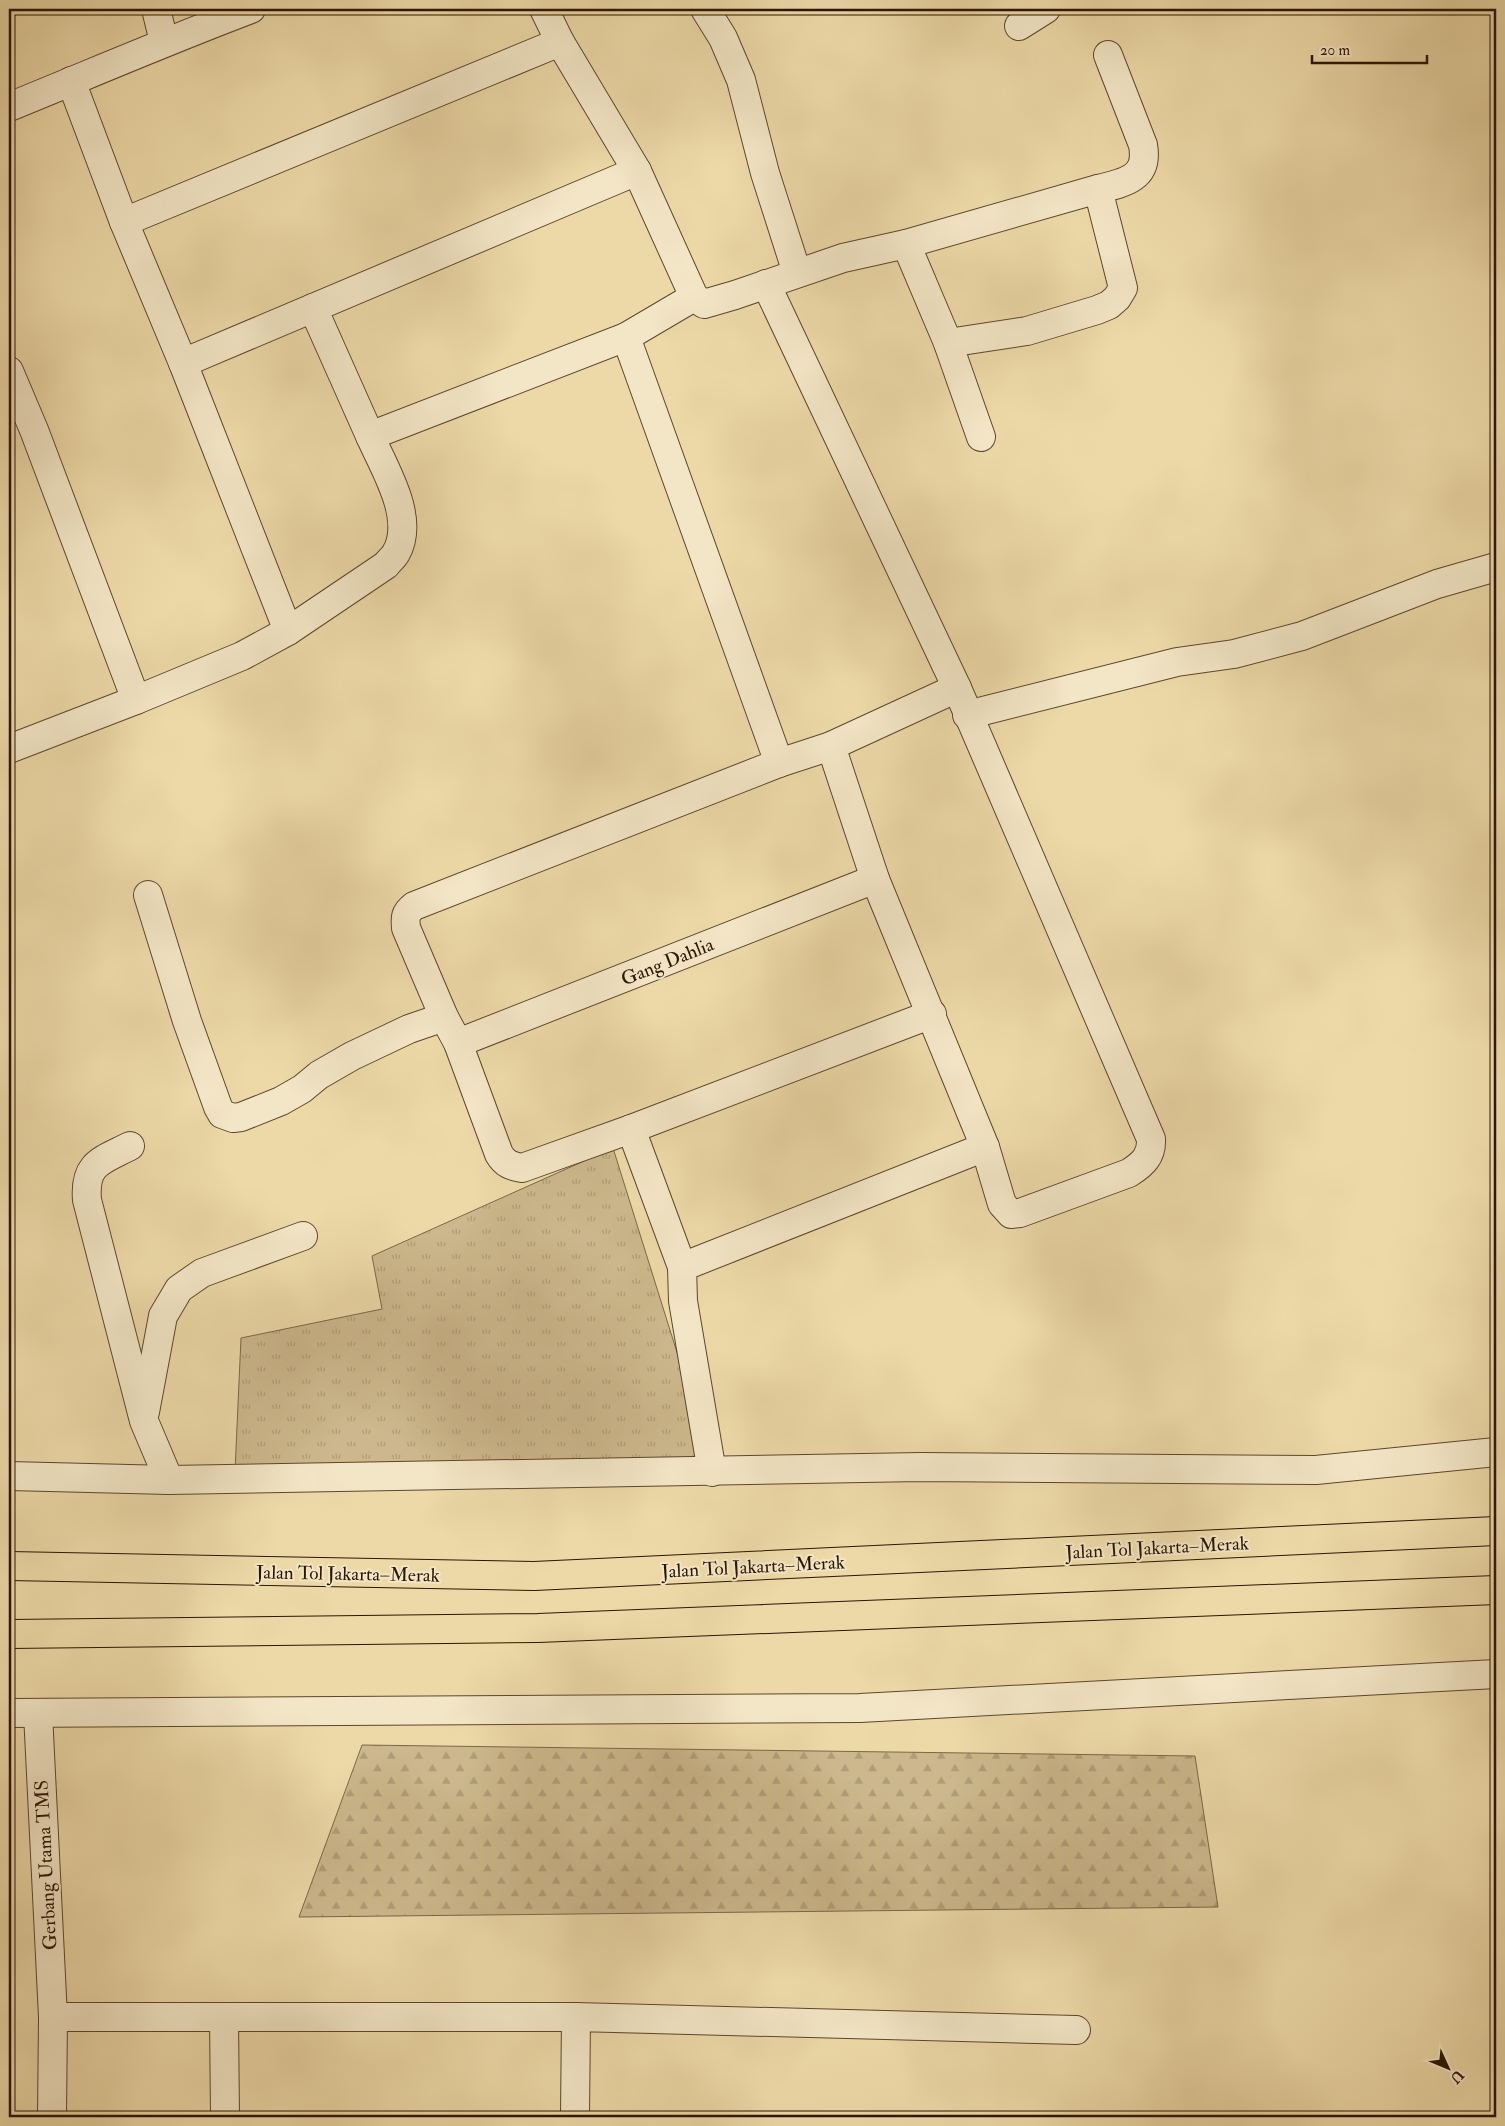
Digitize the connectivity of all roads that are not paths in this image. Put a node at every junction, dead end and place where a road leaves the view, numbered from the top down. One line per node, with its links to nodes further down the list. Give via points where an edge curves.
1 (156, 9): 7 (street)
2 (251, 9): 7 (street)
3 (544, 9): 8 (street)
4 (705, 9): 16 (street, via 723,38 741,80)
5 (1046, 9): 6 (street)
6 (1020, 26)
7 (164, 42): 10 (street)
8 (560, 42): 12 (street); 14 (street)
9 (1108, 55): 13 (street, via 1145,157 1142,169 1134,177)
10 (71, 81): 11 (street); 14 (street)
11 (9, 107)
12 (637, 171): 18 (street); 19 (street)
13 (1098, 189): 15 (street); 21 (street, via 1123,288 1117,298 1097,310 1027,331)
14 (124, 222): 22 (street)
15 (906, 244): 16 (street, via 843,258); 21 (street)
16 (796, 273): 17 (street)
17 (766, 284): 18 (street, via 704,304); 28 (street)
18 (694, 297): 20 (street)
19 (313, 308): 22 (street); 24 (street)
20 (626, 337): 24 (street); 33 (street)
21 (948, 343): 25 (street)
22 (184, 363): 27 (street)
23 (9, 371): 29 (street)
24 (370, 436): 27 (street, via 402,510 403,532 396,553 376,573)
25 (981, 437)
26 (1496, 567): 30 (street, via 1438,584 1302,636 1234,654 1176,662)
27 (288, 631): 29 (street, via 242,656)
28 (956, 688): 30 (street); 31 (street)
29 (136, 700): 32 (street)
30 (967, 715): 41 (street, via 1151,1139 1152,1149 1140,1166 1129,1173 1011,1214 1002,1204)
31 (831, 746): 33 (street); 34 (street)
32 (9, 749)
33 (779, 763): 37 (street, via 414,906 405,916 406,928)
34 (875, 879): 36 (street); 38 (street, Gang Dahlia)
35 (148, 895): 37 (street, via 215,1098 222,1114 227,1117 241,1117 281,1101 352,1056 409,1029)
36 (932, 1014): 39 (street); 41 (street)
37 (444, 1017): 38 (street)
38 (458, 1043): 39 (street, via 499,1154 510,1166 522,1168)
39 (631, 1129): 43 (street)
40 (130, 1146): 44 (street, via 98,1162 86,1183)
41 (985, 1147): 43 (street)
42 (303, 1236): 44 (street, via 202,1273 179,1290 163,1316)
43 (682, 1266): 46 (street, via 683,1301)
44 (144, 1421): 48 (street)
45 (1496, 1452): 46 (street, via 1316,1470 921,1467)
46 (712, 1472): 48 (street)
47 (9, 1476): 48 (street)
48 (169, 1480)
49 (1496, 1531): 50 (highway, Jalan Tol Jakarta–Merak, via 534,1576)
50 (9, 1566)
51 (1496, 1590): 52 (highway, via 538,1628)
52 (9, 1634)
53 (1496, 1674): 55 (street, via 860,1708)
54 (9, 1713): 55 (street)
55 (38, 1713): 56 (street, Gerbang Utama TMS)
56 (53, 2016): 57 (street); 60 (street, Gerbang Utama TMS)
57 (224, 2018): 58 (street); 61 (street)
58 (576, 2018): 59 (street); 62 (street)
59 (1076, 2030)
60 (52, 2117)
61 (225, 2117)
62 (575, 2117)

